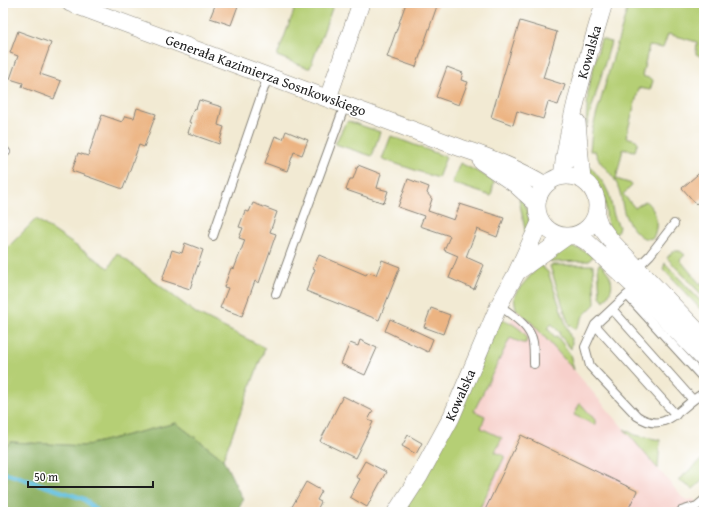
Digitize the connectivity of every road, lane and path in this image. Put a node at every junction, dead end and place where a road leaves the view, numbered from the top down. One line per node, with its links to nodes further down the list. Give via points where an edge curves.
1 (70, 3): 4 (street, Generała Kazimierza Sosnkowskiego)
2 (361, 3): 5 (street)
3 (604, 3): 6 (street, Kowalska)
4 (268, 76): 5 (street, Generała Kazimierza Sosnkowskiego); 16 (lane)
5 (328, 98): 7 (street, Generała Kazimierza Sosnkowskiego)
6 (576, 102): 9 (street, Kowalska); 10 (street, Kowalska)
7 (345, 105): 8 (street, Generała Kazimierza Sosnkowskiego); 21 (lane)
8 (461, 148): 11 (street, Generała Kazimierza Sosnkowskiego, via 492,158); 12 (street, Generała Kazimierza Sosnkowskiego, via 515,184)
9 (562, 176): 10 (street); 11 (street)
10 (582, 180): 13 (street, via 595,195)
11 (545, 185): 12 (street)
12 (536, 203): 14 (street)
13 (596, 215): 17 (street, via 584,231); 18 (street, via 606,234)
14 (540, 222): 17 (street, via 556,235); 19 (street, Kowalska)
15 (674, 224): 18 (lane)
16 (213, 236)
17 (571, 236): 19 (street, Kowalska); 20 (street, via 587,242)
18 (637, 268): 25 (street)
19 (516, 274): 22 (street, Kowalska)
20 (632, 292): 23 (lane); 26 (street); 28 (lane)
21 (276, 294)
22 (499, 305): 27 (lane, via 531,334); 34 (street, Kowalska, via 451,418 420,475)
23 (612, 309): 24 (lane); 30 (lane)
24 (595, 325): 31 (lane); 31 (lane, via 586,347 590,366 637,416 645,421 665,422)
25 (704, 338)
26 (704, 359)
27 (534, 364)
28 (704, 379)
29 (704, 393): 30 (lane)
30 (692, 400): 31 (lane)
31 (676, 415)
32 (704, 500): 33 (lane, via 697,506)
33 (681, 511)
34 (396, 512)

